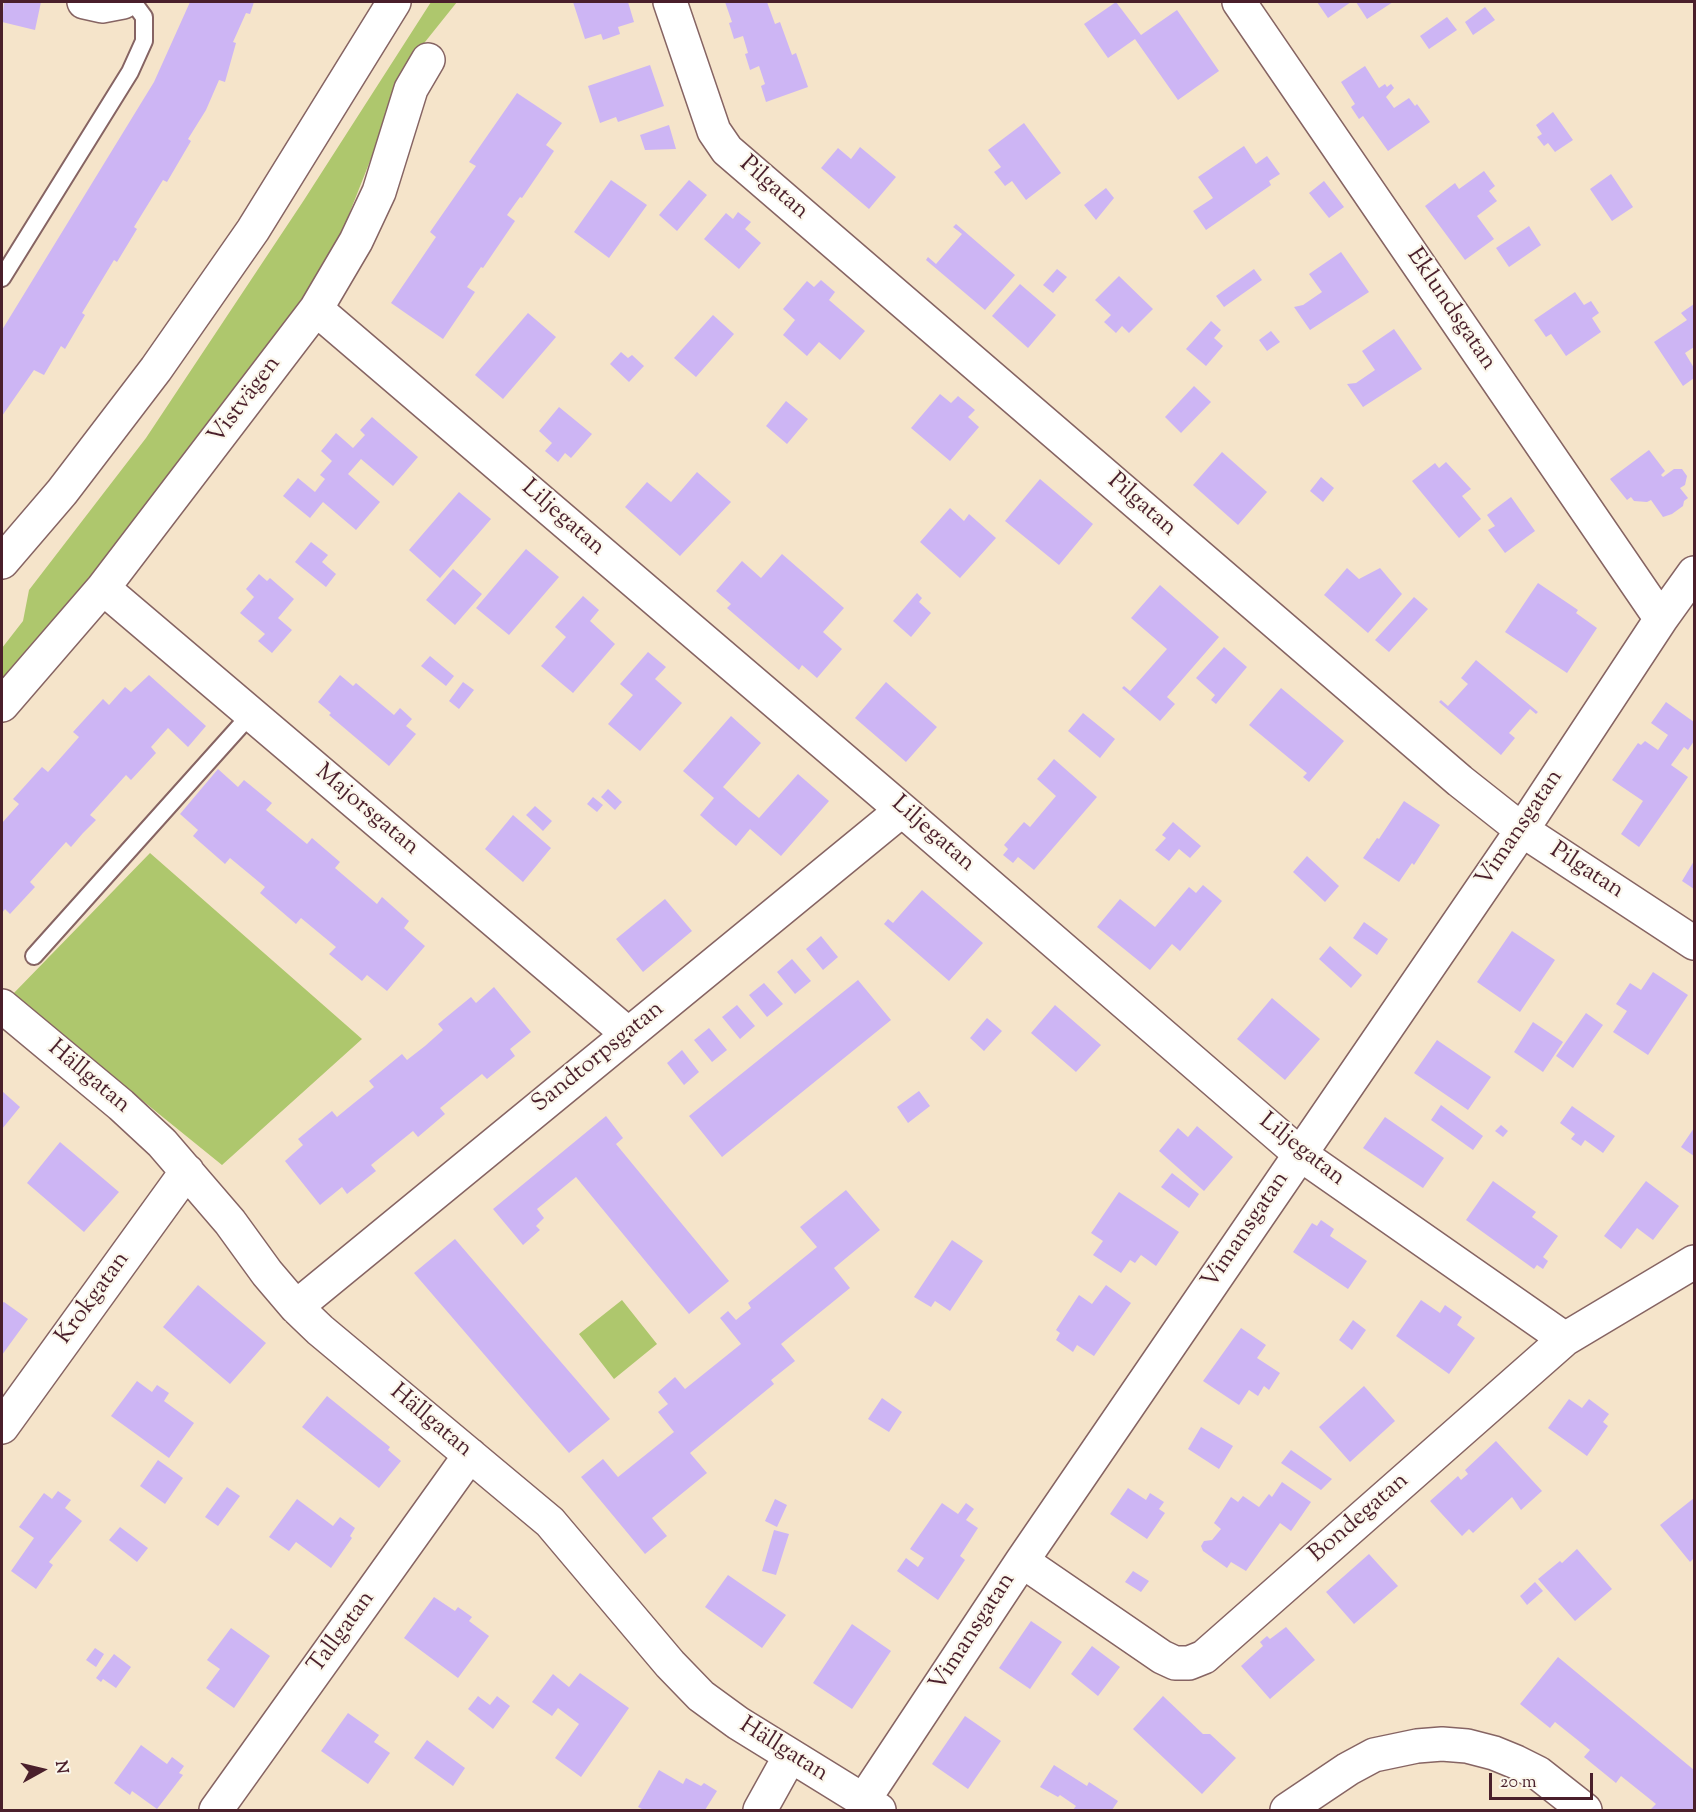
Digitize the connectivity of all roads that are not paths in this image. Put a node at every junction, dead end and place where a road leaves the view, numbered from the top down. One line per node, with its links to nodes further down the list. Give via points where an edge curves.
1 (84, 2): 2 (street, via 102,6)
2 (123, 2)
3 (133, 2): 8 (lane, via 144,17 144,41 130,72)
4 (394, 2): 10 (street, via 253,230 156,369 62,492)
5 (670, 2): 17 (street, Pilgatan, via 714,131 727,150 1460,781)
6 (1239, 2): 13 (street, Eklundsgatan)
7 (428, 60): 9 (street, Vistvägen, via 411,89 379,192)
8 (2, 278)
9 (316, 309): 12 (street, Vistvägen); 16 (street, Liljegatan)
10 (2, 562)
11 (1695, 573): 13 (street, Vimansgatan)
12 (103, 588): 14 (street, Vistvägen); 15 (street, Majorsgatan)
13 (1662, 619): 17 (street, Vimansgatan)
14 (2, 705)
15 (251, 714): 19 (lane); 21 (street, Majorsgatan)
16 (902, 810): 21 (street, Sandtorpsgatan); 22 (street, Liljegatan)
17 (1522, 830): 18 (street, Pilgatan); 22 (street, Vimansgatan)
18 (1695, 943)
19 (34, 956)
20 (2, 1006): 23 (street, Hällgatan, via 121,1105)
21 (628, 1034): 25 (street, Sandtorpsgatan)
22 (1299, 1154): 26 (street, Liljegatan); 29 (street, Vimansgatan)
23 (187, 1171): 25 (street, Hällgatan); 27 (street, Krokgatan)
24 (1695, 1262): 26 (street, Bondegatan)
25 (296, 1307): 28 (street, Hällgatan)
26 (1564, 1339): 29 (street, Bondegatan, via 1204,1657 1175,1663 1162,1657)
27 (2, 1427)
28 (470, 1455): 30 (street, Hällgatan, via 550,1522 701,1696); 32 (street, Tallgatan)
29 (1022, 1561): 31 (street, Vimansgatan)
30 (790, 1756): 31 (street, Hällgatan); 33 (street)
31 (871, 1806)
32 (216, 1810)
33 (760, 1810)
34 (1287, 1810): 35 (street, via 1374,1755 1442,1744 1467,1746 1516,1762 1538,1773)
35 (1585, 1810)

